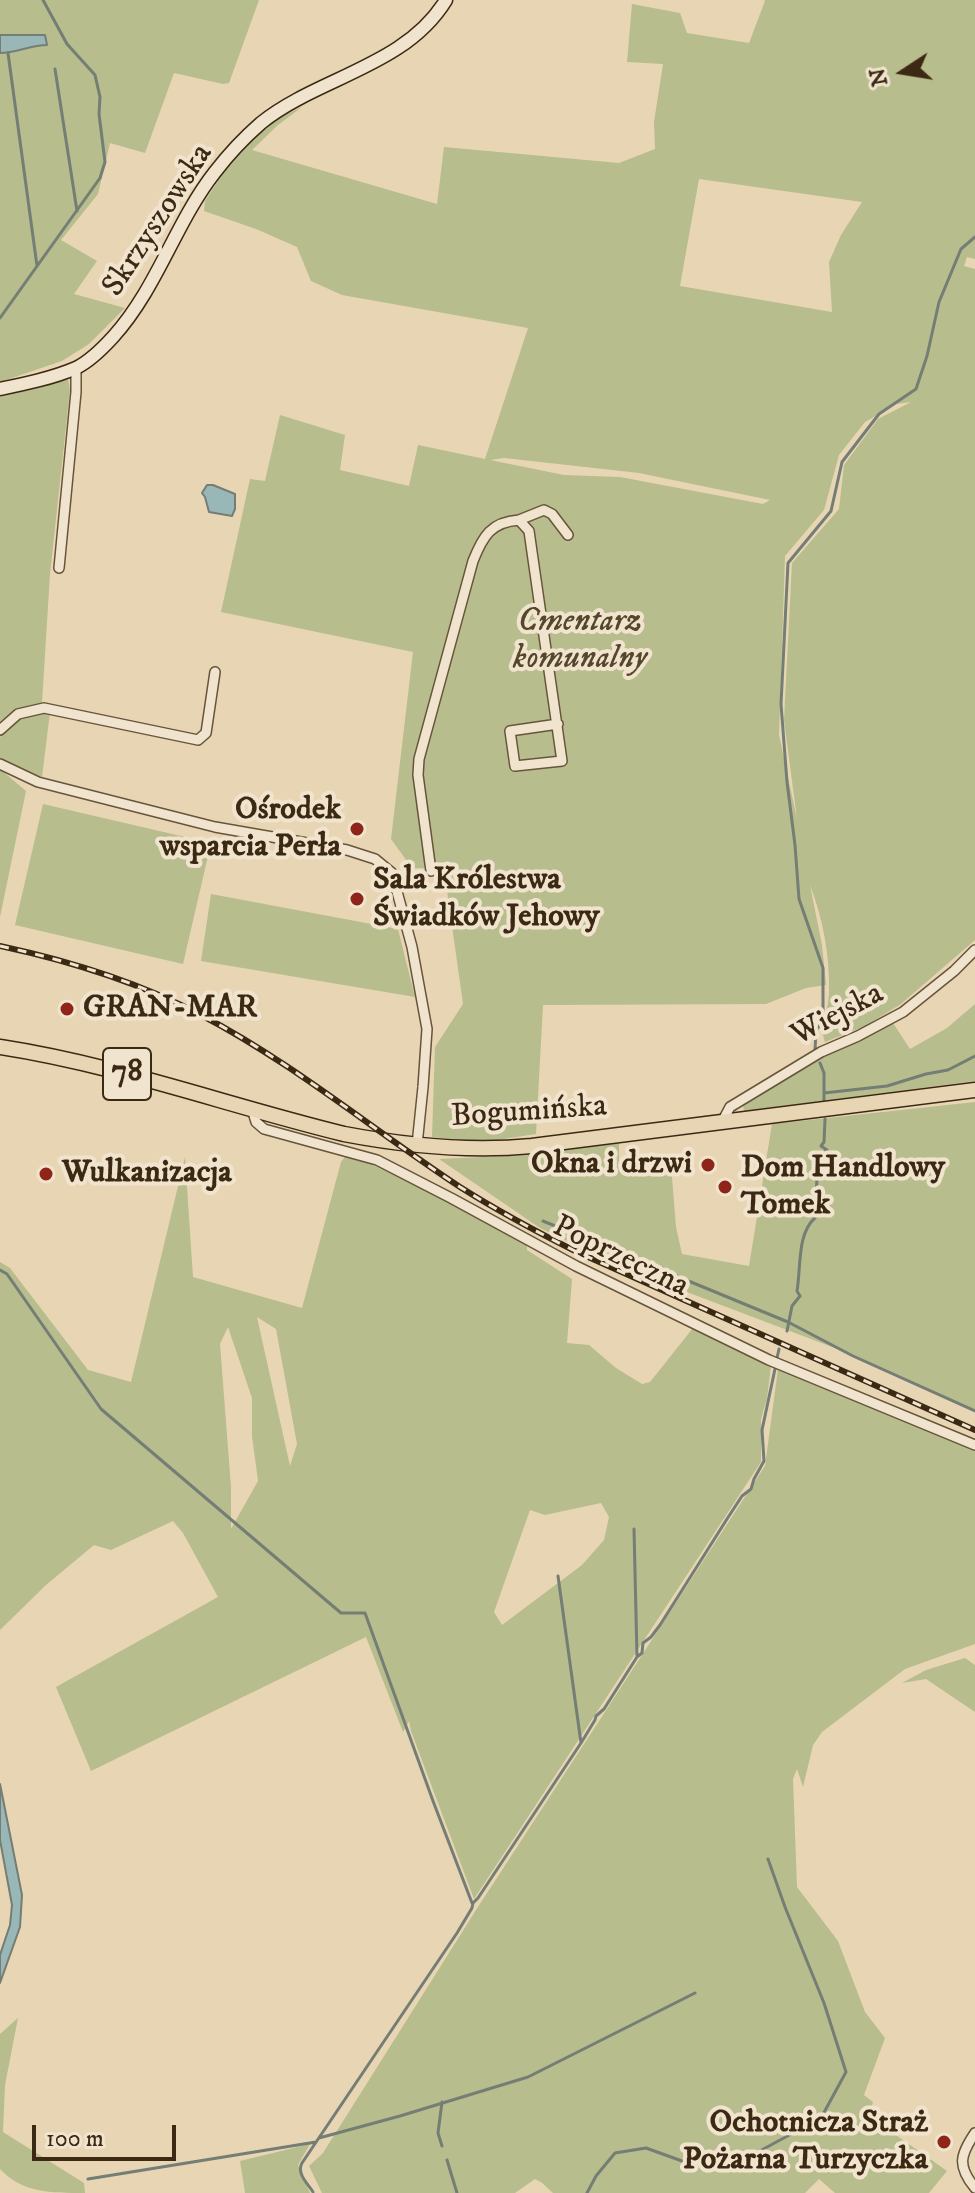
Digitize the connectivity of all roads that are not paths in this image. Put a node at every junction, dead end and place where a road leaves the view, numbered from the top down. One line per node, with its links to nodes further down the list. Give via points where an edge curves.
1 (446, 0): 2 (street, Skrzyszowska, via 393,52 289,104 257,127 215,172 133,313 106,345)
2 (76, 368): 3 (street, Skrzyszowska); 6 (street)
3 (0, 389)
4 (519, 520): 5 (street, via 544,510); 8 (street, via 529,531); 11 (street, via 493,528 481,541 419,759)
5 (568, 535)
6 (59, 568)
7 (215, 672): 9 (street, via 206,733 198,740 44,708 18,714)
8 (558, 724): 8 (street, via 510,731 515,766 562,761)
9 (0, 730)
10 (0, 764): 17 (street, Bogumińska, via 38,782 215,827 347,850 375,859 392,873 427,1029)
11 (431, 871)
12 (975, 950): 16 (street, Wiejska, via 903,1012 821,1052 730,1107)
13 (0, 1047): 15 (main road, Bogumińska / 78)
14 (975, 1090): 16 (main road, Bogumińska / 78)
15 (252, 1109): 17 (main road, Bogumińska / 78, via 344,1134); 18 (street, Poprzeczna, via 264,1129 377,1160 769,1360)
16 (722, 1122): 17 (main road, Bogumińska / 78, via 494,1149)
17 (417, 1145)
18 (975, 1445)
19 (975, 2133): 20 (street, via 964,2150 963,2168)
20 (975, 2188)

